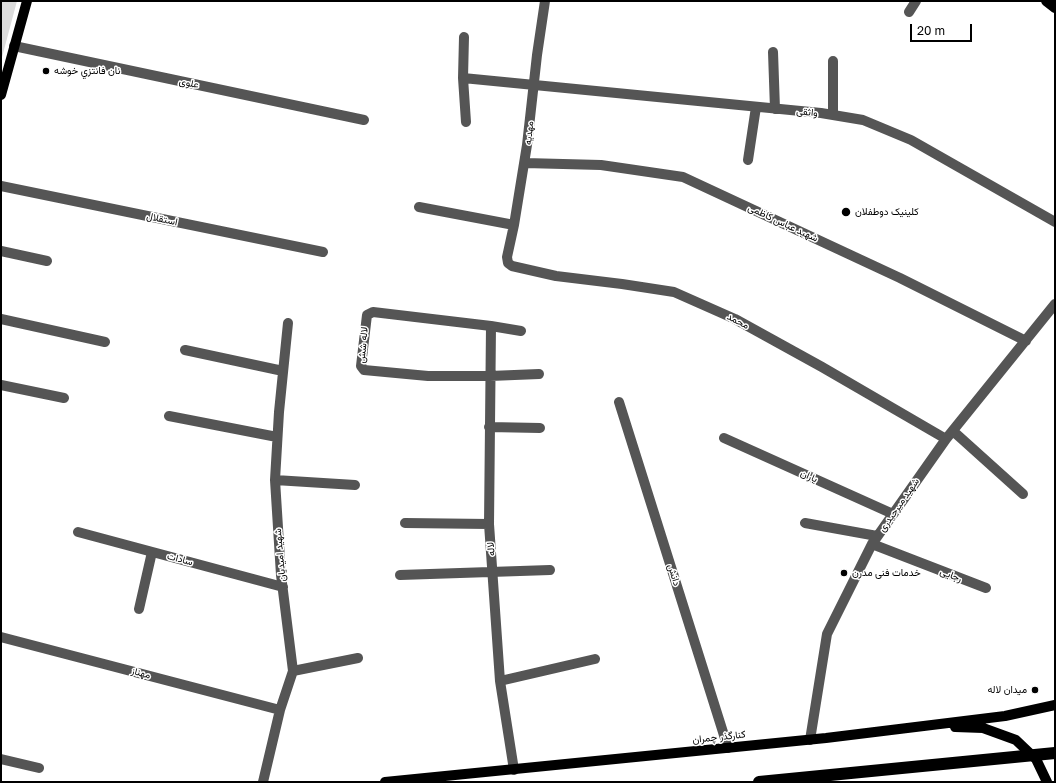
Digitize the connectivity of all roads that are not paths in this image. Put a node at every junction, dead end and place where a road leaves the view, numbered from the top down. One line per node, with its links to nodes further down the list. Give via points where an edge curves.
1 (27, 1): 8 (main road)
2 (545, 1): 12 (street, مهدیه)
3 (916, 1): 6 (street)
4 (1046, 1): 5 (main road)
5 (1055, 8)
6 (909, 12)
7 (464, 37): 11 (street)
8 (14, 46): 13 (main road); 17 (street, علوی)
9 (773, 52): 15 (street)
10 (832, 61): 16 (street)
11 (463, 78): 12 (street, واثقی); 18 (street)
12 (534, 85): 14 (street, واثقی); 20 (street, مهدیه)
13 (1, 95)
14 (756, 107): 15 (street, واثقی); 19 (street)
15 (776, 109): 16 (street, واثقی)
16 (833, 115): 23 (street, واثقی, via 863,120 910,140)
17 (364, 120)
18 (466, 122)
19 (748, 160)
20 (525, 163): 24 (street, مهدیه); 34 (street, شهید عباس کاظمی, via 601,165 683,177 900,278)
21 (1, 186): 26 (street, استقلال)
22 (419, 207): 24 (street)
23 (1055, 222)
24 (514, 225): 28 (street, مهدیه, via 506,257)
25 (1, 251): 27 (street)
26 (323, 252)
27 (47, 261)
28 (508, 263): 49 (street, محمد, via 556,276 674,292 735,319)
29 (1055, 304): 34 (street, شهید میرحیدری)
30 (1, 319): 35 (street)
31 (288, 323): 37 (street, شهید امیدیان)
32 (491, 326): 33 (street); 39 (street, لاله); 39 (street, لاله شش, via 373,312 366,315 361,366 364,370 428,376)
33 (520, 331)
34 (1026, 341): 46 (street, شهید میرحیدری)
35 (105, 342)
36 (185, 350): 37 (street)
37 (283, 371): 47 (street, شهید امیدیان)
38 (539, 374): 39 (street)
39 (490, 376): 44 (street, لاله)
40 (1, 385): 41 (street)
41 (64, 398)
42 (620, 402): 75 (street, دانش)
43 (169, 416): 47 (street)
44 (489, 427): 45 (street); 56 (street, لاله)
45 (540, 428)
46 (953, 431): 49 (street, شهید میرحیدری); 52 (street)
47 (278, 437): 50 (street, شهید امیدیان)
48 (724, 438): 53 (street, یاران)
49 (946, 440): 53 (street, شهید میرحیدری)
50 (275, 480): 51 (street); 63 (street, شهید امیدیان)
51 (355, 485)
52 (1023, 494)
53 (893, 514): 58 (street, شهید میرحیدری)
54 (405, 523): 56 (street)
55 (805, 523): 58 (street, رجایی)
56 (489, 524): 61 (street, لاله)
57 (78, 532): 59 (street, سادات)
58 (874, 540): 64 (street, رجایی); 74 (street, شهید میرحیدری, via 827,634)
59 (152, 552): 63 (street, سادات); 65 (street)
60 (550, 570): 61 (street)
61 (492, 572): 62 (street); 70 (street, لاله)
62 (400, 575)
63 (283, 587): 69 (street, شهید امیدیان)
64 (986, 588)
65 (139, 609)
66 (1, 637): 72 (street, مهناز)
67 (358, 658): 69 (street)
68 (595, 659): 70 (street)
69 (294, 672): 72 (street, شهید امیدیان)
70 (500, 682): 79 (street, لاله)
71 (1055, 705): 73 (main road, کنارگذر چمران, via 1005,716)
72 (280, 710): 80 (street, شهید امیدیان)
73 (923, 726): 74 (main road, کنارگذر چمران); 83 (main road, via 983,728 1016,740 1036,759)
74 (810, 740): 75 (main road, کنارگذر چمران)
75 (728, 748): 79 (main road, کنارگذر چمران)
76 (1055, 753): 82 (highway)
77 (1, 759): 78 (street)
78 (39, 768)
79 (514, 770): 81 (main road, کنارگذر چمران)
80 (263, 782)
81 (385, 782)
82 (759, 782)
83 (1047, 782)

